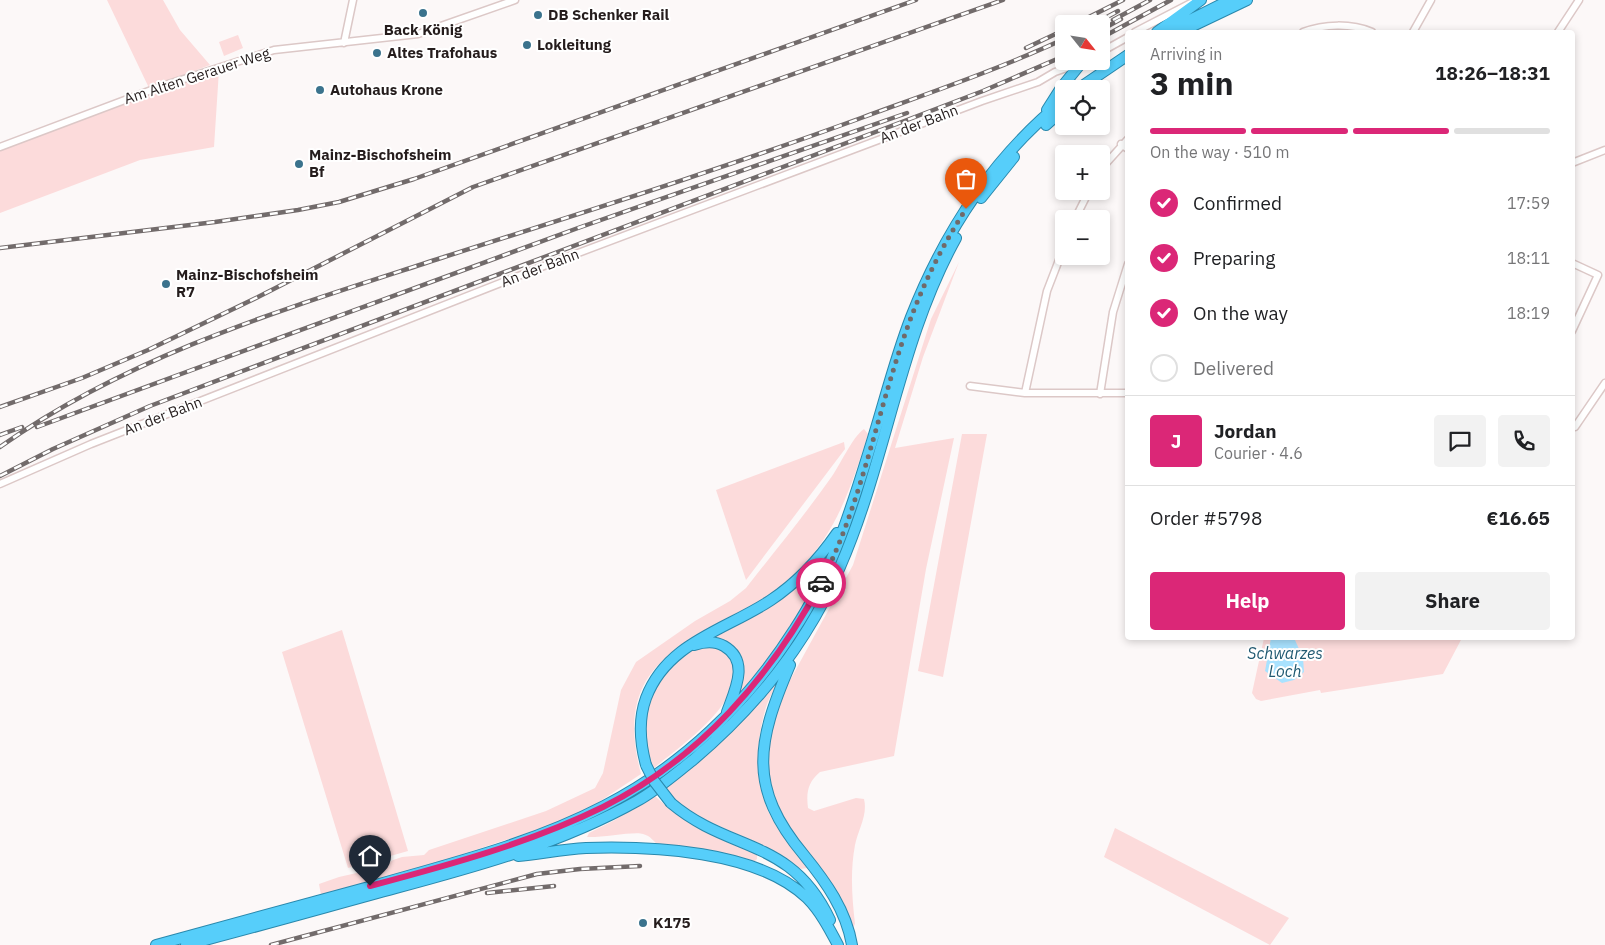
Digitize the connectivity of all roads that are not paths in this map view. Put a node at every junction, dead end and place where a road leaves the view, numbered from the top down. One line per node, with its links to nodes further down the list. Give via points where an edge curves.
1 (353, 0): 18 (street)
2 (515, 0): 18 (street, Am Alten Gerauer Weg, via 418,34)
3 (1196, 0): 9 (street)
4 (1201, 0): 10 (highway)
5 (1230, 0): 11 (highway)
6 (1247, 0): 12 (highway)
7 (1431, 0): 15 (street)
8 (1579, 0): 16 (street)
9 (1140, 30)
10 (1160, 30)
11 (1170, 30)
12 (1184, 30)
13 (1311, 30): 14 (street, via 1336,26)
14 (1360, 30)
15 (1414, 30)
16 (1559, 30)
17 (1125, 39): 19 (street)
18 (344, 43): 31 (street, Am Alten Gerauer Weg, via 274,50 162,86)
19 (1110, 47)
20 (1125, 57): 24 (highway)
21 (1125, 64): 25 (highway)
22 (1061, 70): 46 (street, An der Bahn, via 1038,82 549,264 91,444)
23 (1076, 70): 28 (highway, via 1060,88)
24 (1091, 80)
25 (1102, 80)
26 (1055, 108): 28 (highway)
27 (1055, 117): 48 (highway, via 1000,174 946,257 908,348 852,537 828,593)
28 (1042, 120): 47 (highway, via 985,180 938,256 901,346)
29 (1125, 141): 30 (street)
30 (1121, 144): 32 (street); 34 (street)
31 (0, 147)
32 (1125, 147)
33 (1605, 150): 35 (street)
34 (1110, 158)
35 (1575, 162)
36 (1575, 264): 39 (street, via 1598,275)
37 (1057, 265): 42 (street, via 1047,291)
38 (1125, 274): 43 (street, via 1113,312)
39 (1575, 325)
40 (1605, 384): 45 (street)
41 (970, 386): 42 (street)
42 (1025, 393): 43 (street)
43 (1100, 394): 44 (street)
44 (1125, 394)
45 (1575, 425)
46 (0, 484)
47 (848, 518): 49 (highway, via 815,562 771,600); 50 (highway, via 822,580 796,628)
48 (799, 644): 51 (highway, via 747,710 720,737 663,783 639,800 582,828); 55 (highway, via 764,736 765,782 784,830 818,871 840,907)
49 (683, 649): 50 (highway, via 701,642 713,642 725,647 737,659 738,681); 54 (highway, bridge, via 660,672 645,700 640,733 646,765 654,781 671,803 697,822 770,854 793,870 819,899)
50 (725, 718): 52 (highway, via 656,774 574,820 471,858)
51 (504, 858): 53 (highway); 54 (highway, via 584,848 694,853 733,861 770,875 799,891 821,915)
52 (156, 945)
53 (186, 945)
54 (838, 945)
55 (852, 945)

